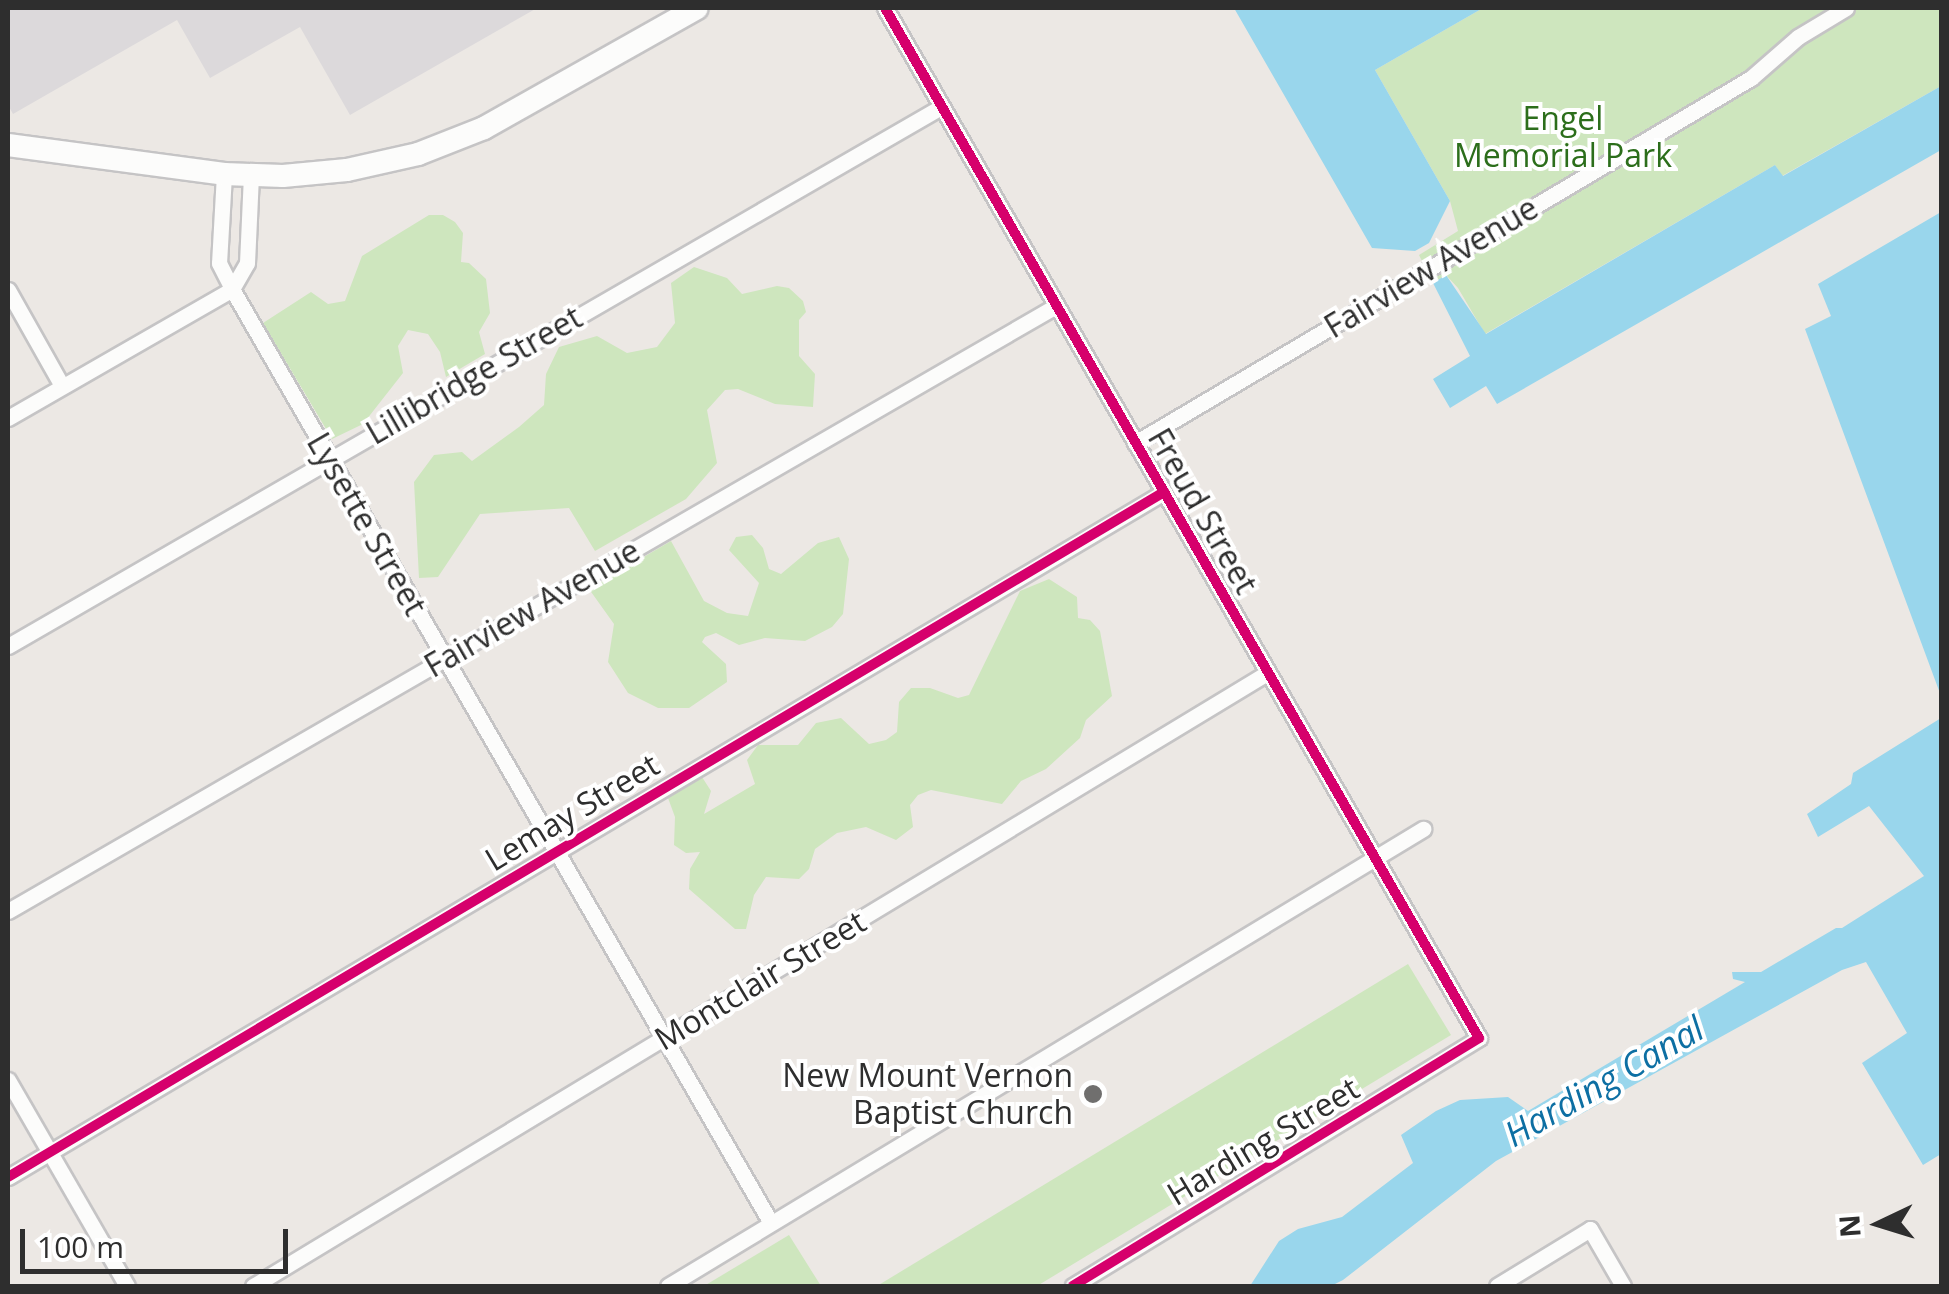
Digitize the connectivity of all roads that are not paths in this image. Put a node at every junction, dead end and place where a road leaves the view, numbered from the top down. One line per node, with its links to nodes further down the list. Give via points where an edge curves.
1 (698, 8): 7 (street, via 452,141 346,170)
2 (884, 8): 4 (street, Freud Street)
3 (1846, 8): 13 (street, Fairview Avenue, via 1798,37 1751,78)
4 (941, 107): 10 (street, Freud Street); 14 (street, Lillibridge Street)
5 (8, 145): 6 (street)
6 (224, 174): 7 (street); 8 (street, Lysette Street, via 219,263)
7 (251, 176): 8 (street, via 247,263)
8 (232, 288): 11 (street); 14 (street, Lysette Street)
9 (8, 290): 11 (street)
10 (1056, 306): 13 (street, Freud Street); 17 (street, Fairview Avenue)
11 (62, 386): 12 (street)
12 (8, 418)
13 (1135, 443): 15 (street, Freud Street)
14 (329, 458): 16 (street, Lillibridge Street); 17 (street, Lysette Street)
15 (1164, 492): 18 (street, Freud Street); 20 (street, Lemay Street)
16 (8, 646)
17 (445, 658): 20 (street, Lysette Street); 22 (street, Fairview Avenue)
18 (1266, 674): 21 (street, Freud Street); 23 (street, Montclair Street)
19 (1422, 829): 21 (street)
20 (556, 850): 23 (street, Lysette Street); 26 (street, Lemay Street)
21 (1375, 857): 24 (street, Freud Street); 28 (street)
22 (8, 910)
23 (664, 1037): 28 (street, Lysette Street); 30 (street, Montclair Street)
24 (1480, 1038): 32 (street, Harding Street)
25 (8, 1080): 26 (street)
26 (49, 1152): 27 (street, Lemay Street); 29 (street)
27 (8, 1176)
28 (771, 1224): 31 (street)
29 (127, 1286)
30 (254, 1286)
31 (668, 1286)
32 (1073, 1286)
33 (1497, 1286): 34 (street, via 1590,1230)
34 (1623, 1286)

